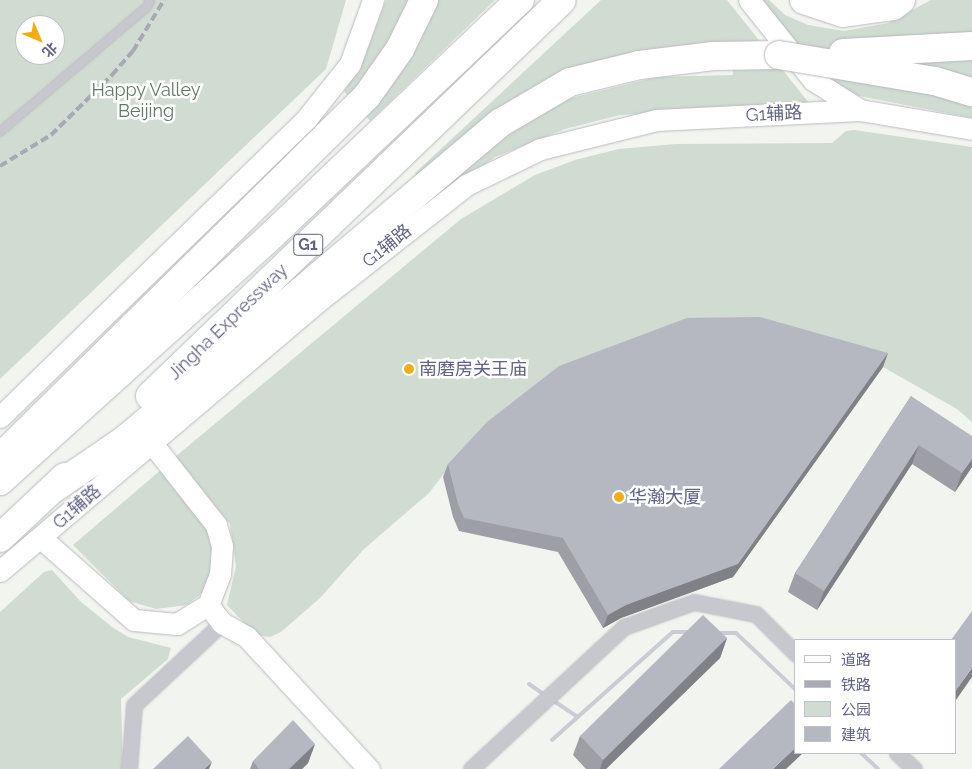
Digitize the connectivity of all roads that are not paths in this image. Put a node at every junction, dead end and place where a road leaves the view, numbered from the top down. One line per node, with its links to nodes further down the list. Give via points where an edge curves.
1 (150, 0): 14 (lane, via 147,7)
2 (373, 0): 15 (street, via 350,64 307,118)
3 (424, 0): 17 (highway, via 400,49 367,96)
4 (520, 0): 18 (highway, Jingha Expressway / G1, via 272,235)
5 (562, 0): 19 (highway, Jingha Expressway / G1)
6 (749, 0): 12 (street, via 813,80)
7 (804, 0): 8 (highway, via 844,13 893,6)
8 (901, 0)
9 (972, 46): 10 (highway, bridge)
10 (779, 55): 11 (highway, bridge, via 936,80); 19 (highway, via 713,56 639,65 570,82 500,123 126,440)
11 (972, 92)
12 (860, 110): 13 (street); 16 (street, G1辅路, via 656,120 540,149 466,184 316,302)
13 (972, 128)
14 (0, 132)
15 (0, 417)
16 (151, 442): 21 (street, G1辅路); 23 (street, via 216,525 222,546 220,574)
17 (0, 457)
18 (0, 481)
19 (53, 489): 20 (highway, Jingha Expressway / G1)
20 (0, 538)
21 (40, 538): 22 (street, G1辅路); 23 (street, via 134,620 177,624)
22 (0, 571)
23 (208, 605): 24 (street)
24 (222, 623): 27 (street, via 134,705); 28 (street, via 247,637)
25 (794, 652): 29 (street, via 756,614 694,602 624,628)
26 (898, 754): 30 (street)
27 (129, 769)
28 (369, 769)
29 (471, 769)
30 (914, 769)

